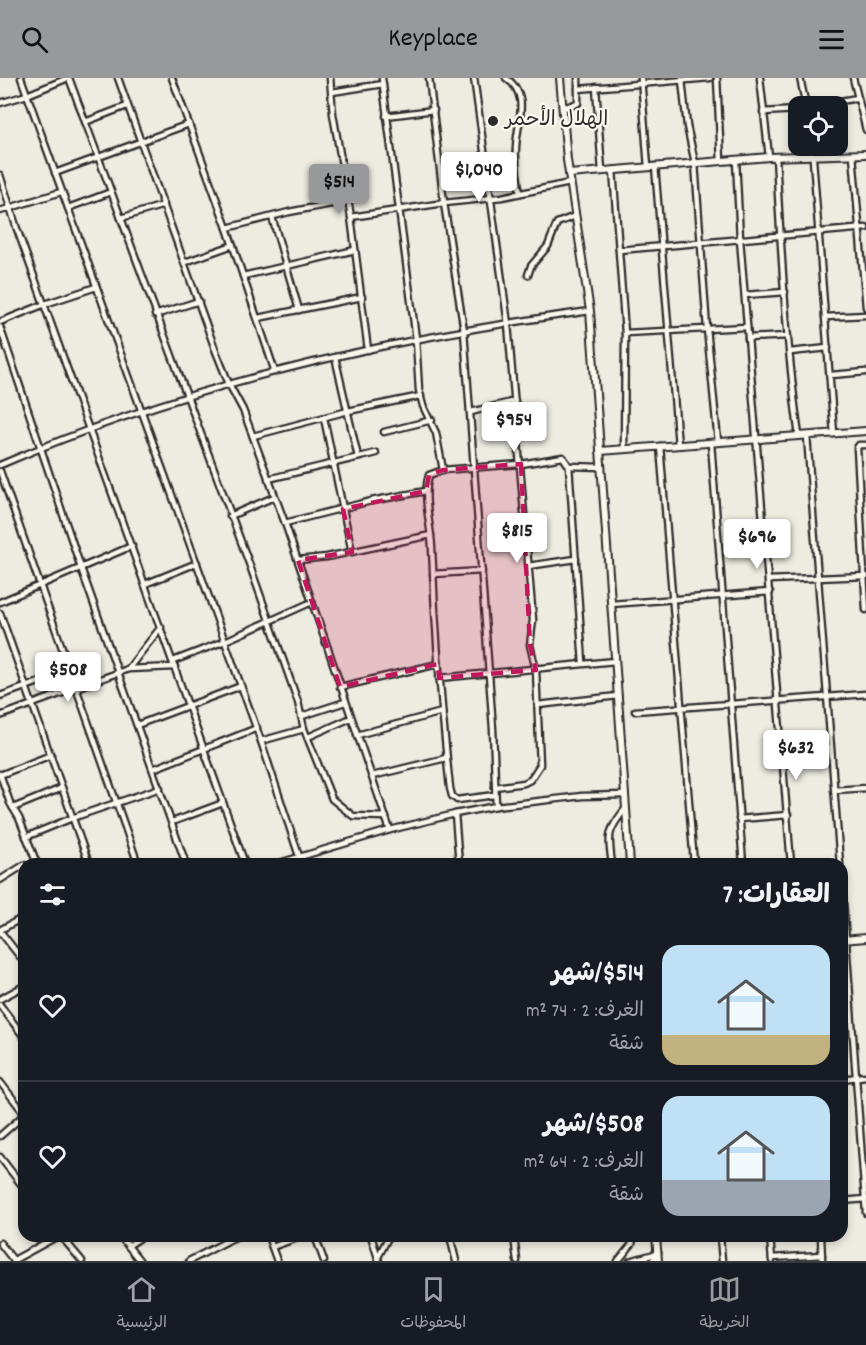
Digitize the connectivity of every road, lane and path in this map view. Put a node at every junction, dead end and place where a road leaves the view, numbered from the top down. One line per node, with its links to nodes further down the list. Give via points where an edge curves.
1 (21, 78): 22 (street)
2 (68, 78): 22 (street); 33 (street)
3 (118, 78): 27 (street)
4 (172, 78): 34 (street)
5 (330, 78): 21 (street)
6 (429, 78): 30 (street)
7 (474, 78): 56 (street)
8 (506, 78): 55 (street, via 521,101 516,147)
9 (560, 78): 28 (street)
10 (578, 78): 20 (street)
11 (710, 78): 16 (street)
12 (717, 78): 44 (street)
13 (760, 78): 31 (street)
14 (800, 78): 23 (street)
15 (853, 78): 24 (street)
16 (682, 80): 18 (street); 45 (street)
17 (382, 81): 21 (street); 32 (street)
18 (641, 81): 19 (street); 46 (street)
19 (597, 87): 20 (street); 48 (street)
20 (578, 89): 28 (street, via 578,103)
21 (332, 92): 57 (street)
22 (27, 95): 26 (street); 49 (street)
23 (804, 96)
24 (858, 98): 25 (street); 35 (street)
25 (848, 100)
26 (0, 103)
27 (128, 106): 33 (street); 36 (street)
28 (563, 108): 50 (street)
29 (788, 110): 31 (street)
30 (434, 111): 32 (street); 58 (street)
31 (763, 111): 41 (street)
32 (386, 116): 62 (street)
33 (85, 122): 42 (street)
34 (189, 124): 36 (street); 68 (street)
35 (866, 130)
36 (141, 143): 42 (street); 59 (street)
37 (866, 154): 39 (street)
38 (848, 155): 39 (street)
39 (853, 155): 69 (street)
40 (813, 156): 41 (street); 71 (street)
41 (773, 157): 43 (street); 72 (street)
42 (99, 158): 49 (street); 54 (street)
43 (736, 160): 44 (street); 73 (street)
44 (721, 161): 45 (street)
45 (695, 163): 46 (street); 74 (street)
46 (652, 166): 47 (street); 76 (street)
47 (614, 170): 48 (street); 78 (street)
48 (603, 171): 50 (street)
49 (55, 173): 53 (street)
50 (569, 174): 52 (street)
51 (0, 175): 60 (street)
52 (570, 183): 55 (street); 64 (street)
53 (61, 192): 60 (street); 61 (street)
54 (111, 192): 61 (street); 66 (street)
55 (520, 193): 56 (street)
56 (490, 199): 58 (street); 97 (street)
57 (347, 201): 65 (street); 67 (street)
58 (444, 203): 62 (street); 101 (street)
59 (164, 205): 66 (street); 79 (street)
60 (10, 207): 63 (street); 88 (street)
61 (68, 208): 83 (street)
62 (398, 210): 67 (street); 106 (street)
63 (0, 211)
64 (575, 216): 81 (street, via 557,223 548,246); 91 (street)
65 (272, 217): 68 (street); 80 (street)
66 (121, 218): 92 (street)
67 (351, 218): 77 (street)
68 (227, 228): 75 (street)
69 (859, 228): 70 (street); 71 (street); 89 (street)
70 (866, 228)
71 (818, 232): 72 (street); 94 (street)
72 (780, 237): 73 (street); 84 (street)
73 (740, 239): 74 (street); 85 (street)
74 (701, 242): 76 (street); 100 (street)
75 (233, 245): 79 (street); 82 (street)
76 (660, 245): 78 (street); 102 (street)
77 (355, 250): 80 (street); 86 (street)
78 (619, 250): 103 (street)
79 (185, 262): 87 (street)
80 (286, 266): 82 (street); 90 (street)
81 (528, 275)
82 (243, 276): 95 (street)
83 (96, 287): 88 (street); 118 (street)
84 (784, 292): 85 (street); 104 (street)
85 (745, 295): 99 (street)
86 (362, 297): 90 (street); 108 (street)
87 (199, 301): 92 (street); 114 (street)
88 (45, 303): 96 (street); 123 (street)
89 (866, 308)
90 (299, 310): 95 (street)
91 (590, 311): 97 (street); 137 (street)
92 (155, 315): 116 (street)
93 (866, 315): 94 (street)
94 (825, 317): 107 (street)
95 (258, 318): 111 (street)
96 (0, 322)
97 (508, 324): 101 (street); 117 (street)
98 (0, 327): 135 (street)
99 (747, 327): 100 (street); 105 (street)
100 (706, 329): 102 (street); 131 (street)
101 (464, 331): 106 (street); 120 (street)
102 (668, 332): 103 (street); 132 (street)
103 (625, 333): 136 (street)
104 (788, 336): 105 (street); 109 (street)
105 (748, 338): 130 (street)
106 (417, 339): 108 (street); 115 (street)
107 (828, 348): 109 (street); 113 (street)
108 (368, 350): 110 (street)
109 (790, 352): 128 (street)
110 (335, 357): 111 (street); 119 (street)
111 (275, 372): 114 (street)
112 (866, 372): 113 (street)
113 (831, 375): 126 (street)
114 (230, 384): 116 (street); 127 (street)
115 (421, 396): 119 (street); 122 (street)
116 (186, 397): 118 (street); 152 (street)
117 (515, 401): 120 (street); 141 (street)
118 (141, 409): 123 (street); 159 (street)
119 (348, 411): 121 (street); 139 (street)
120 (471, 412): 144 (street)
121 (324, 418): 127 (street); 140 (street)
122 (432, 420): 125 (street); 146 (street)
123 (90, 430): 135 (street); 155 (street)
124 (866, 431): 126 (street)
125 (384, 432)
126 (834, 434): 129 (street)
127 (253, 436): 148 (street)
128 (799, 436): 129 (street); 130 (street)
129 (807, 436): 165 (street)
130 (758, 439): 131 (street); 166 (street)
131 (715, 442): 132 (street); 170 (street)
132 (678, 445): 134 (street)
133 (866, 445): 164 (street, via 857,448)
134 (660, 446): 136 (street); 171 (street)
135 (42, 447): 142 (street); 161 (street)
136 (624, 449): 137 (street)
137 (600, 451): 145 (street)
138 (376, 453): 139 (street)
139 (358, 458): 140 (street)
140 (333, 463): 148 (street); 151 (street)
141 (521, 464): 143 (street, via 563,457); 144 (street); 160 (street)
142 (0, 465)
143 (569, 466): 145 (street); 157 (street)
144 (474, 467): 146 (street); 162 (street)
145 (601, 467): 174 (street)
146 (443, 470): 149 (street, via 429,475)
147 (0, 471): 167 (street)
148 (268, 479): 150 (street)
149 (426, 491): 151 (street); 154 (street)
150 (274, 497): 152 (street); 153 (street)
151 (343, 508): 153 (street); 156 (street)
152 (230, 516): 177 (street)
153 (285, 523): 158 (street)
154 (431, 535): 156 (street); 163 (street)
155 (132, 546): 161 (street); 168 (street)
156 (352, 552): 158 (street)
157 (576, 559): 160 (street); 181 (street)
158 (298, 560): 173 (street)
159 (197, 563): 168 (street); 179 (street)
160 (528, 566): 185 (street, via 530,645)
161 (81, 568): 167 (street); 187 (street)
162 (482, 571): 163 (street); 188 (street)
163 (433, 574): 183 (street)
164 (865, 576): 165 (street); 175 (street)
165 (818, 578): 166 (street); 197 (street)
166 (769, 580): 169 (street)
167 (39, 584): 172 (street); 186 (street)
168 (145, 584): 178 (street)
169 (770, 592): 170 (street); 198 (street)
170 (723, 596): 171 (street); 200 (street)
171 (672, 600): 174 (street); 204 (street)
172 (0, 602)
173 (312, 602): 177 (street); 192 (street)
174 (611, 604): 180 (street)
175 (866, 610)
176 (0, 613): 191 (street)
177 (269, 621): 179 (street); 208 (street)
178 (161, 627): 182 (street); 184 (street)
179 (225, 641): 182 (street); 190 (street)
180 (615, 661): 181 (street); 196 (street)
181 (583, 663): 185 (street)
182 (174, 664): 184 (street); 203 (street)
183 (438, 664): 189 (street); 192 (street)
184 (128, 669): 187 (street)
185 (536, 670): 188 (street); 202 (street)
186 (70, 671): 191 (street); 193 (street)
187 (118, 674): 193 (street); 210 (street)
188 (489, 674): 189 (street); 222 (street)
189 (439, 678): 206 (street)
190 (241, 686): 203 (street); 211 (street)
191 (26, 687): 195 (street); 201 (street)
192 (340, 687): 199 (street)
193 (76, 688): 201 (street); 229 (street)
194 (866, 694): 197 (street)
195 (0, 696)
196 (618, 696): 202 (street); 228 (street)
197 (827, 696): 198 (street); 226 (street)
198 (778, 699): 200 (street); 235 (street)
199 (345, 702): 208 (street); 209 (street)
200 (731, 703): 204 (street); 238 (street)
201 (33, 705): 207 (street); 217 (street)
202 (537, 705): 222 (street, via 538,769 524,783)
203 (189, 706): 210 (street); 216 (street)
204 (681, 706): 205 (street); 252 (street)
205 (635, 711)
206 (442, 712): 213 (street); 218 (street)
207 (0, 716)
208 (302, 716): 212 (street)
209 (351, 718): 213 (street); 214 (street)
210 (137, 725): 219 (street)
211 (256, 728): 215 (street); 216 (street)
212 (304, 729): 214 (street); 215 (street)
213 (357, 735): 221 (street)
214 (308, 737): 236 (street, via 337,805 353,816)
215 (261, 741): 242 (street)
216 (204, 749): 219 (street); 230 (street)
217 (51, 755): 220 (street); 223 (street)
218 (446, 758): 221 (street); 227 (street, via 455,799)
219 (153, 769): 224 (street)
220 (0, 774): 232 (street)
221 (372, 776): 236 (street)
222 (495, 787): 227 (street)
223 (62, 788): 232 (street); 237 (street)
224 (160, 788): 229 (street); 239 (street)
225 (866, 788): 226 (street)
226 (834, 790): 255 (street)
227 (495, 795): 231 (street)
228 (625, 795): 231 (street); 233 (street)
229 (116, 802): 237 (street); 245 (street)
230 (224, 803): 239 (street); 247 (street)
231 (496, 806): 234 (street)
232 (13, 808): 241 (street)
233 (626, 808): 250 (street, via 611,827); 251 (street)
234 (454, 814): 240 (street); 249 (street)
235 (788, 815): 238 (street); 254 (street)
236 (386, 817): 240 (street)
237 (72, 818): 241 (street); 244 (street)
238 (739, 819): 253 (street)
239 (172, 822): 246 (street)
240 (390, 830): 242 (street)
241 (26, 837): 243 (street)
242 (299, 856): 248 (street)
243 (35, 858)
244 (87, 858)
245 (136, 858)
246 (184, 858)
247 (243, 858)
248 (293, 858)
249 (458, 858)
250 (611, 858)
251 (630, 858)
252 (694, 858)
253 (742, 858)
254 (792, 858)
255 (840, 858)
256 (18, 868): 257 (street)
257 (0, 880)
258 (18, 920): 259 (street)
259 (0, 931): 262 (street)
260 (866, 938): 261 (street)
261 (848, 939)
262 (18, 954)
263 (18, 989): 265 (street)
264 (848, 992): 269 (street)
265 (0, 999)
266 (0, 1005): 267 (street)
267 (18, 1029)
268 (866, 1076): 269 (street)
269 (856, 1077): 270 (street); 279 (street)
270 (848, 1078)
271 (0, 1082): 272 (street)
272 (18, 1106)
273 (18, 1120): 274 (street)
274 (0, 1137)
275 (0, 1157): 276 (street)
276 (5, 1164): 277 (street); 278 (street)
277 (0, 1168)
278 (18, 1179)
279 (865, 1199): 280 (street); 281 (street)
280 (848, 1200)
281 (866, 1214)
282 (49, 1242): 308 (street)
283 (65, 1242): 309 (street)
284 (125, 1242): 300 (street)
285 (134, 1242): 300 (street)
286 (225, 1242): 311 (street)
287 (270, 1242): 301 (street)
288 (286, 1242): 301 (street)
289 (317, 1242): 313 (street)
290 (373, 1242): 306 (street)
291 (386, 1242): 306 (street)
292 (451, 1242): 314 (street)
293 (515, 1242): 315 (street)
294 (632, 1242): 316 (street)
295 (657, 1242): 303 (street)
296 (720, 1242): 320 (street)
297 (771, 1242): 307 (street)
298 (821, 1242): 305 (street)
299 (0, 1243): 302 (street)
300 (128, 1246): 310 (street)
301 (272, 1247): 312 (street)
302 (7, 1251): 304 (street); 308 (street)
303 (658, 1253): 317 (street); 318 (street); 319 (street)
304 (0, 1257)
305 (822, 1258): 307 (street)
306 (379, 1259)
307 (772, 1259)
308 (14, 1261)
309 (81, 1261)
310 (140, 1261)
311 (189, 1261)
312 (278, 1261)
313 (324, 1261)
314 (456, 1261)
315 (517, 1261)
316 (618, 1261)
317 (630, 1261)
318 (652, 1261)
319 (658, 1261)
320 (722, 1261)

